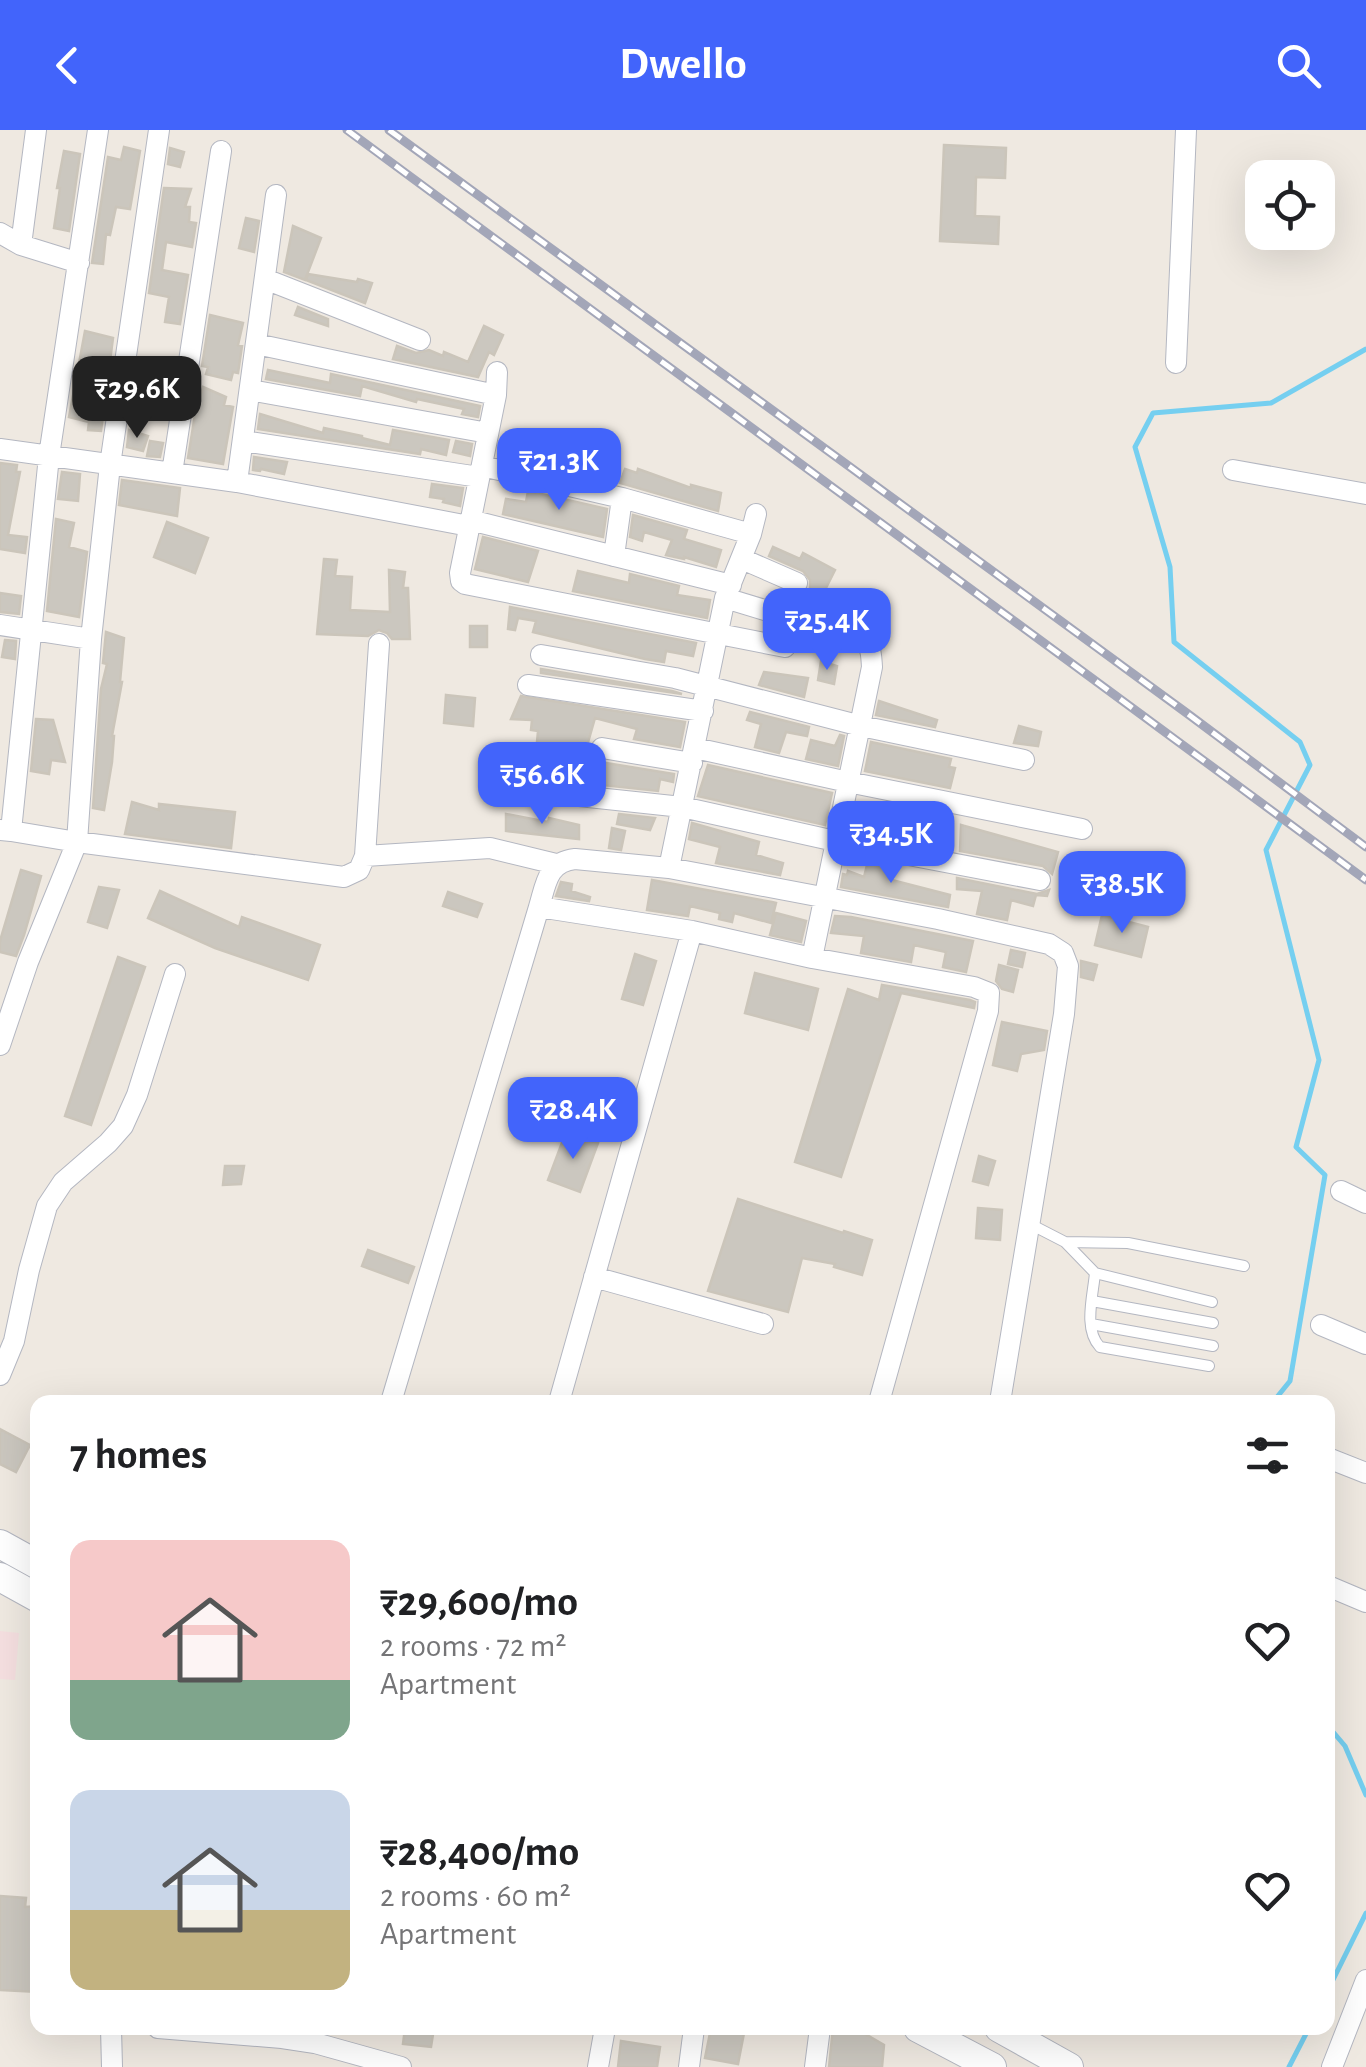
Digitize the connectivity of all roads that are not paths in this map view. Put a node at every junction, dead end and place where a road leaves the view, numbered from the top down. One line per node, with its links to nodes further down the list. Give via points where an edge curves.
1 (36, 130): 8 (street)
2 (98, 130): 9 (street)
3 (159, 130): 21 (street)
4 (1186, 130): 13 (street)
5 (221, 150): 24 (street)
6 (276, 195): 10 (street)
7 (0, 233): 8 (street)
8 (21, 244): 9 (street)
9 (79, 263): 20 (street)
10 (266, 279): 11 (street); 12 (street)
11 (420, 340)
12 (256, 344): 15 (street); 16 (street)
13 (1176, 363)
14 (497, 372): 16 (street)
15 (250, 390): 17 (street); 18 (street)
16 (496, 395): 17 (street)
17 (488, 433): 23 (street)
18 (242, 441): 23 (street); 25 (street)
19 (0, 449): 20 (street)
20 (49, 456): 21 (street); 34 (street)
21 (110, 464): 24 (street); 36 (street)
22 (1233, 470): 26 (street)
23 (481, 472): 27 (street); 28 (street)
24 (172, 473): 25 (street)
25 (237, 482): 28 (street)
26 (1366, 494)
27 (622, 498): 29 (street); 30 (street, via 754,524)
28 (470, 523): 29 (street); 35 (street, via 460,573 466,584)
29 (614, 556): 32 (street)
30 (742, 559): 31 (street); 32 (street)
31 (797, 583)
32 (728, 592): 35 (street); 43 (street, via 868,643 872,667)
33 (0, 624): 34 (street)
34 (32, 630): 36 (street); 51 (street)
35 (718, 633): 38 (street); 41 (street)
36 (91, 639): 52 (street)
37 (379, 644): 54 (street)
38 (785, 647)
39 (540, 655): 41 (street)
40 (528, 685): 42 (street)
41 (708, 688): 42 (street); 43 (street)
42 (703, 711): 45 (street)
43 (860, 726): 46 (street); 47 (street)
44 (602, 748): 45 (street)
45 (694, 755): 47 (street); 49 (street)
46 (1024, 760)
47 (848, 782): 50 (street); 53 (street)
48 (503, 788): 49 (street)
49 (682, 808): 53 (street); 56 (street)
50 (1082, 828)
51 (6, 830): 52 (street)
52 (77, 842): 54 (street, via 344,877 359,870); 63 (street)
53 (835, 842): 57 (street); 58 (street)
54 (364, 856): 55 (street, via 490,848)
55 (556, 864): 56 (street); 59 (street)
56 (669, 868): 58 (street)
57 (1040, 880)
58 (823, 898): 61 (street); 66 (street, via 1048,944 1063,954 1064,1014)
59 (539, 906): 60 (street); 81 (street)
60 (692, 931): 61 (street); 70 (street)
61 (812, 958): 83 (street, via 990,993)
62 (175, 974): 80 (street, via 123,1126 62,1182 47,1206)
63 (0, 1044)
64 (1341, 1191): 65 (street)
65 (1366, 1203)
66 (1029, 1223): 67 (lane); 84 (street)
67 (1065, 1242): 68 (lane, via 1128,1243); 69 (lane)
68 (1244, 1266)
69 (1094, 1273): 71 (lane); 72 (lane)
70 (594, 1277): 74 (street); 82 (street)
71 (1092, 1302): 73 (lane); 75 (lane)
72 (1212, 1302)
73 (1213, 1323)
74 (763, 1324)
75 (1090, 1324): 78 (lane); 79 (lane, via 1100,1347)
76 (1321, 1325): 77 (street)
77 (1366, 1344)
78 (1213, 1346)
79 (1209, 1366)
80 (0, 1375)
81 (393, 1395)
82 (561, 1395)
83 (881, 1395)
84 (1001, 1395)
85 (1335, 1461): 86 (street)
86 (1366, 1473)
87 (0, 1544): 88 (main road)
88 (30, 1561)
89 (0, 1577): 91 (main road)
90 (1335, 1589): 92 (street)
91 (30, 1594)
92 (1366, 1602)
93 (1366, 1980): 108 (street)
94 (111, 2035): 101 (street)
95 (245, 2035): 102 (street, via 315,2043)
96 (604, 2035): 103 (street)
97 (693, 2035): 104 (street)
98 (819, 2035): 105 (street)
99 (931, 2035): 106 (main road)
100 (1012, 2035): 107 (main road)
101 (112, 2067)
102 (401, 2067)
103 (598, 2067)
104 (689, 2067)
105 (815, 2067)
106 (992, 2067)
107 (1070, 2067)
108 (1332, 2067)

